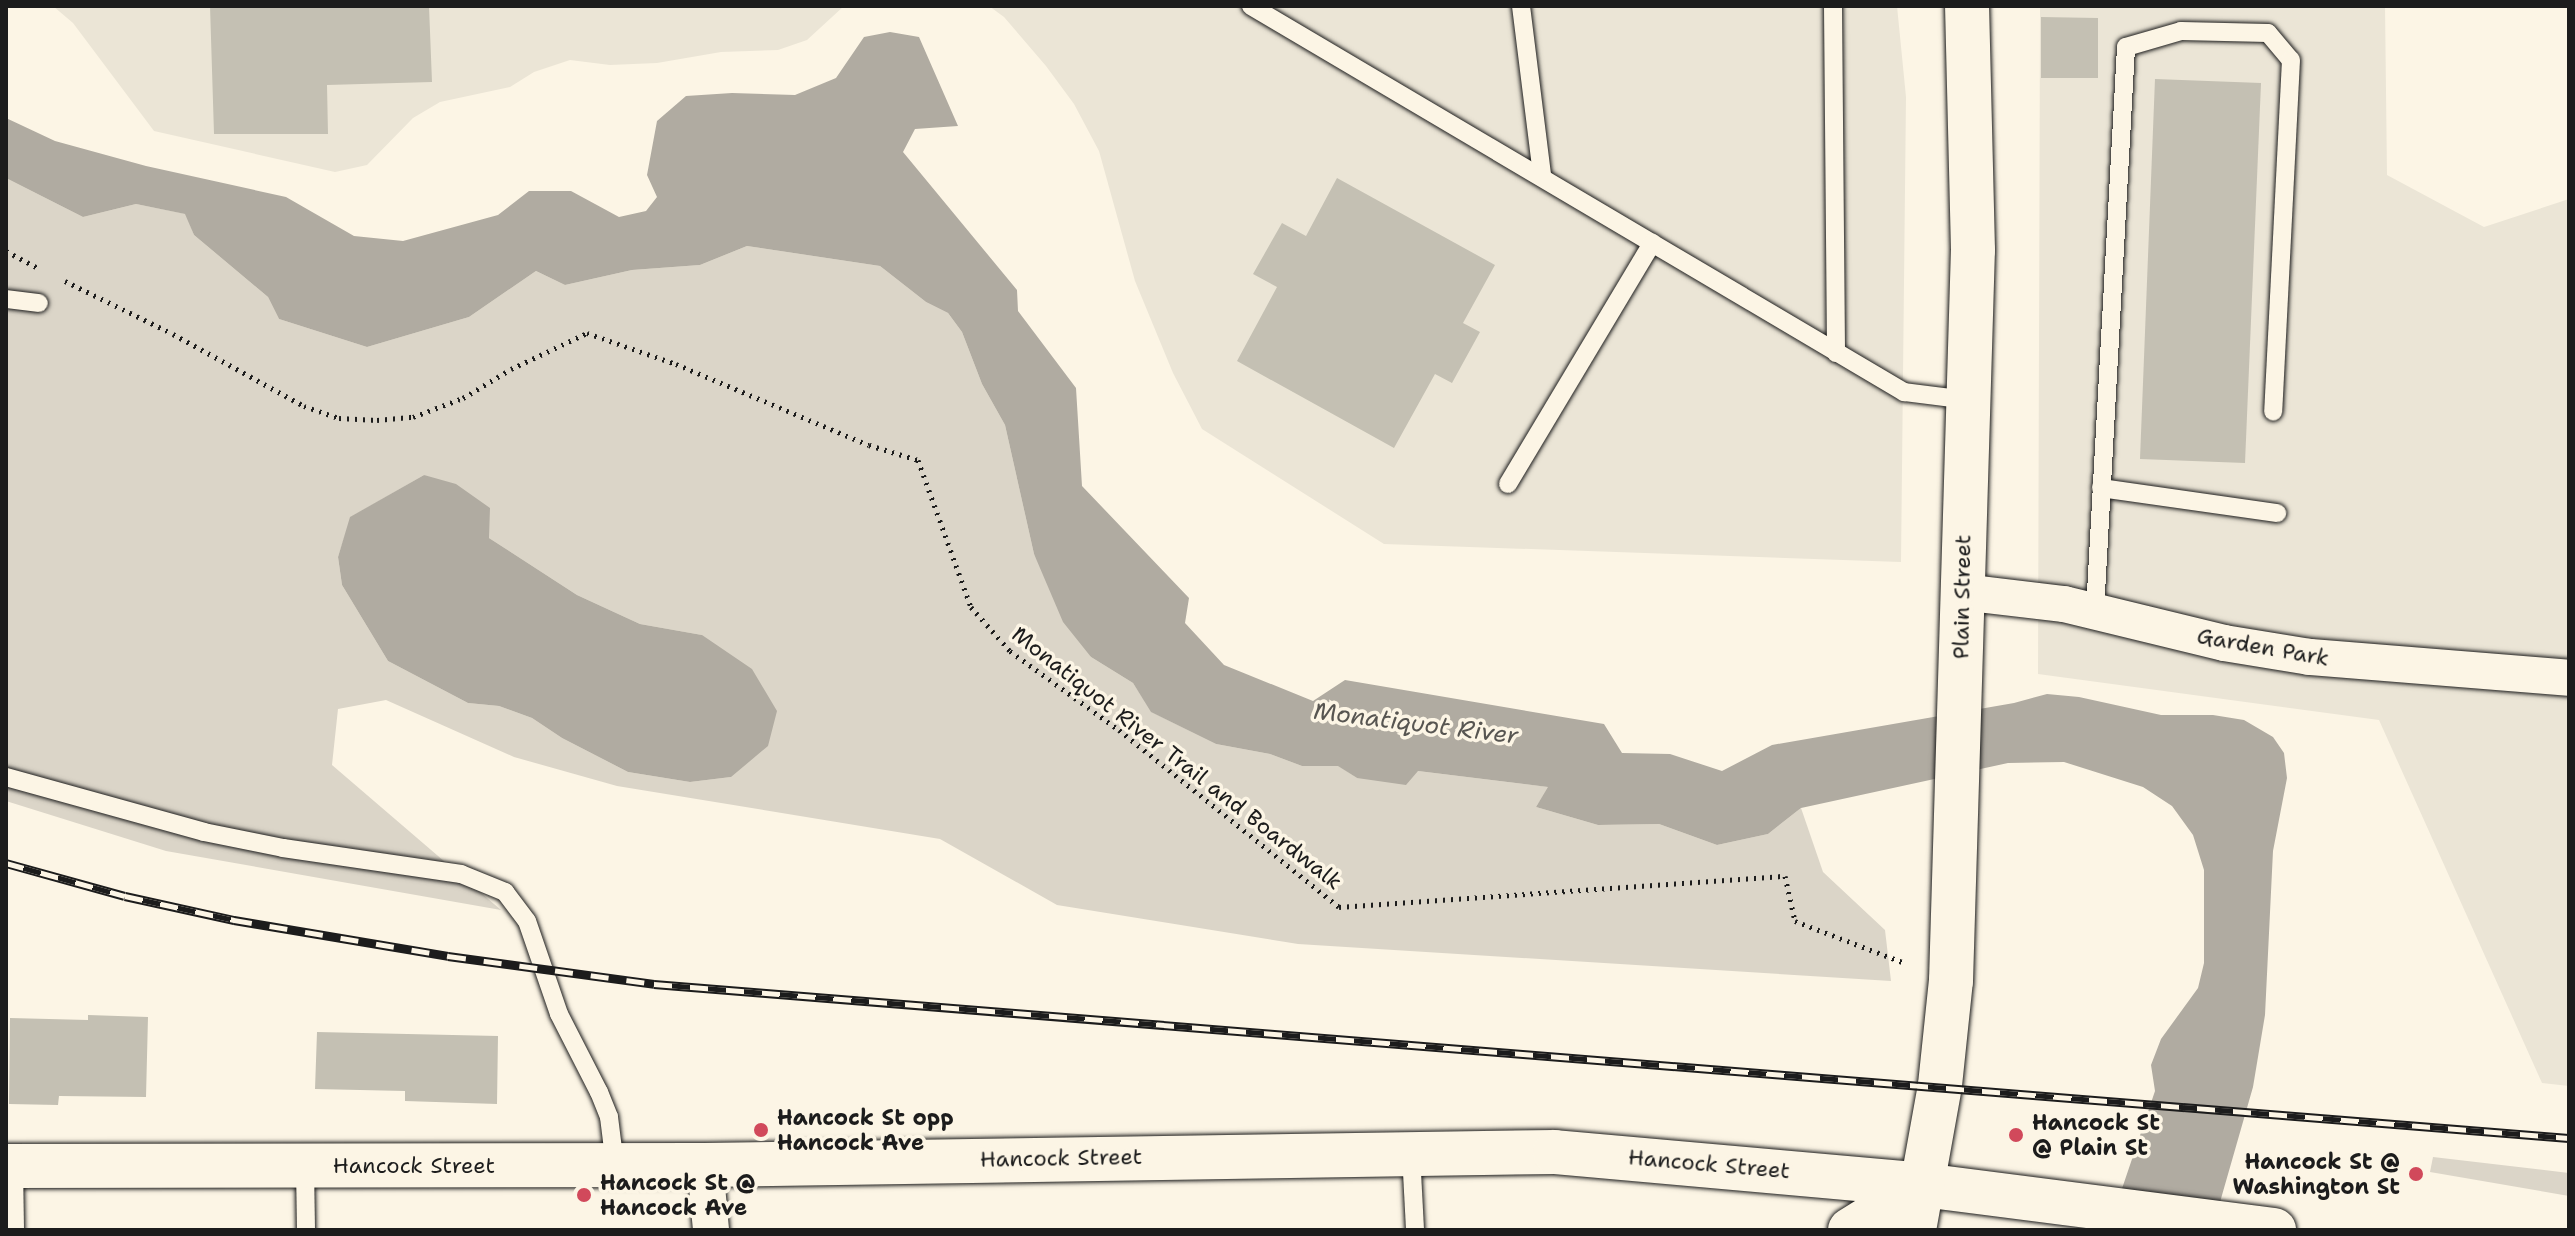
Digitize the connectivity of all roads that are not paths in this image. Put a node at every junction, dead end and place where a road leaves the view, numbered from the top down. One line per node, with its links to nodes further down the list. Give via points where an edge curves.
1 (1251, 6): 5 (lane)
2 (1521, 6): 5 (lane)
3 (1833, 6): 9 (lane)
4 (1967, 6): 10 (main road, Plain Street, via 1974,180)
5 (1542, 175): 6 (lane)
6 (1652, 243): 9 (lane); 12 (lane)
7 (6, 299): 8 (lane)
8 (39, 303)
9 (1836, 353): 10 (lane, via 1904,392)
10 (1967, 400): 15 (main road, Plain Street)
11 (2273, 412): 13 (lane, via 2291,60 2268,33 2181,31 2126,47)
12 (1508, 484)
13 (2101, 488): 14 (lane); 16 (lane)
14 (2277, 513)
15 (1962, 592): 16 (street, Garden Park); 24 (main road, Plain Street, via 1951,981)
16 (2095, 611): 17 (street, Garden Park, via 2224,643 2310,657)
17 (2569, 678)
18 (6, 777): 20 (lane, via 217,835 461,874 505,892 527,921 559,1014 599,1092 609,1117)
19 (1411, 1152): 21 (main road, Hancock Street); 24 (main road, Hancock Street, via 1623,1156); 29 (lane)
20 (615, 1165): 21 (main road, Hancock Street); 23 (main road, Hancock Street)
21 (705, 1165): 28 (street)
22 (10, 1166): 23 (main road, Hancock Street); 26 (lane)
23 (305, 1166): 27 (lane)
24 (1923, 1185): 25 (main road, Hancock Street); 30 (main road); 31 (main road, Plain Street)
25 (2264, 1229)
26 (15, 1230)
27 (306, 1230)
28 (711, 1230)
29 (1415, 1230)
30 (1850, 1230)
31 (1914, 1230)

